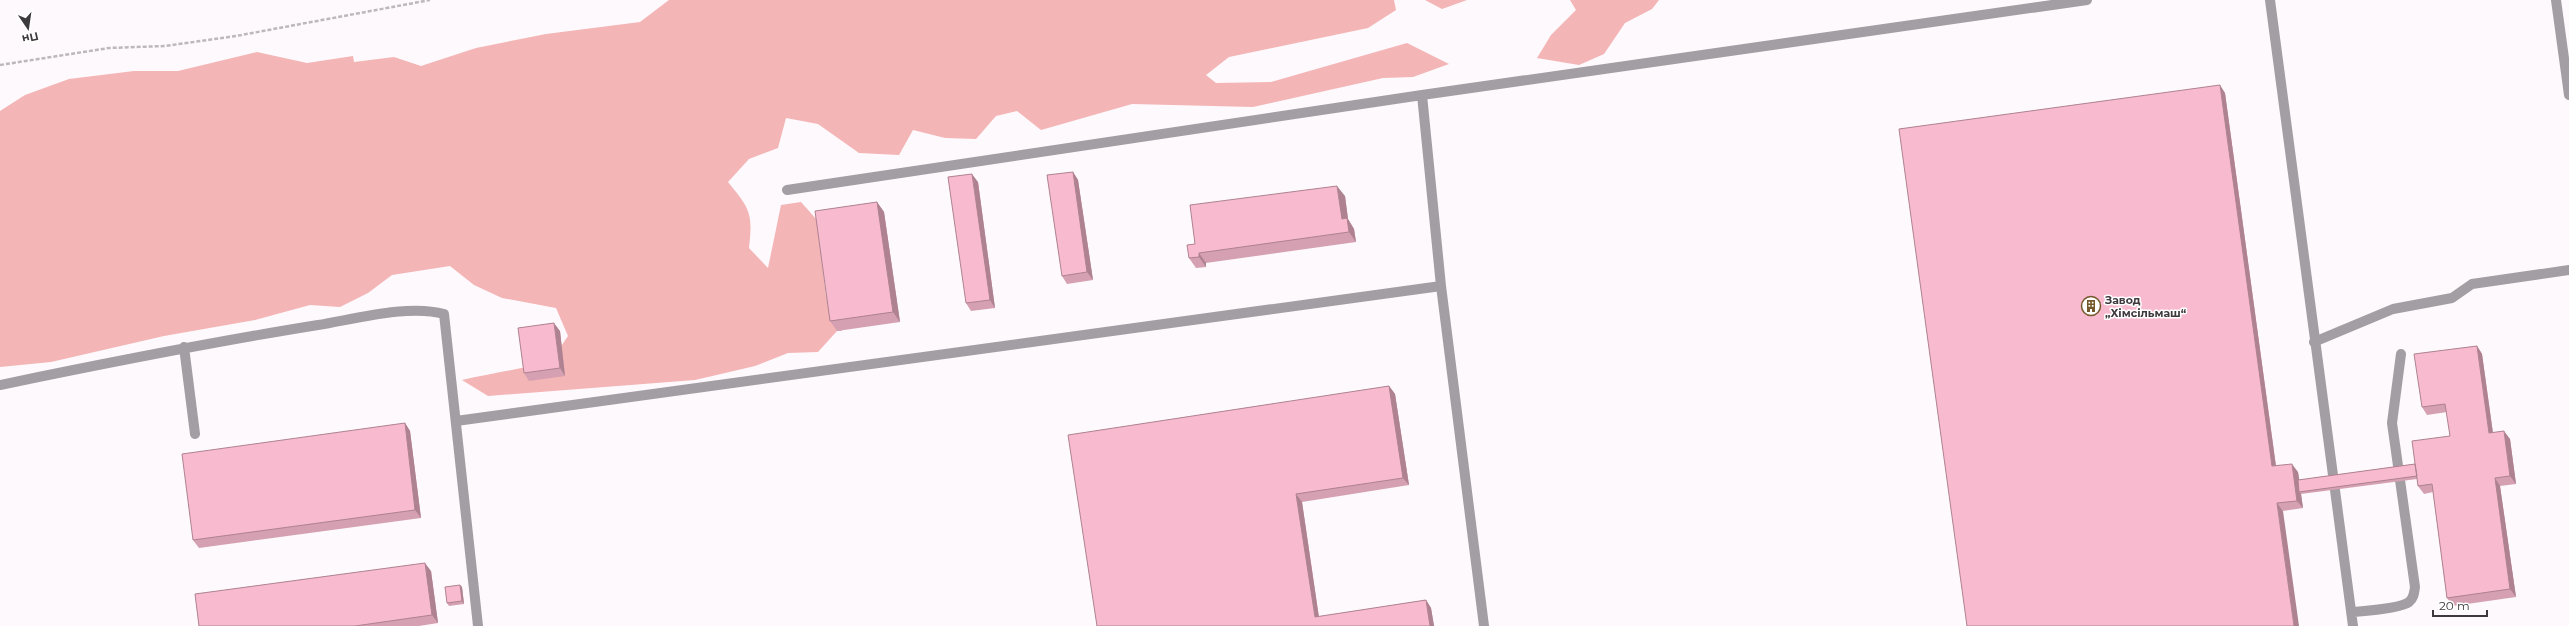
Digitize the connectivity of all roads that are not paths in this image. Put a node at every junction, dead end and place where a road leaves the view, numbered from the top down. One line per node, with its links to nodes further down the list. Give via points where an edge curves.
1 (2087, 0): 4 (street)
2 (2270, 0): 9 (street)
3 (2556, 0): 5 (street)
4 (1422, 95): 6 (street); 8 (street)
5 (2569, 95)
6 (787, 190)
7 (2569, 270): 9 (street, via 2472,284 2452,298 2393,309)
8 (1441, 286): 13 (street); 17 (street)
9 (2314, 342): 15 (street)
10 (184, 347): 12 (street); 13 (street, via 385,314 430,310 444,314); 14 (street)
11 (2401, 354): 15 (street, via 2392,423 2415,587 2414,596 2409,602 2401,605)
12 (0, 385)
13 (456, 421): 16 (street)
14 (195, 434)
15 (2352, 612): 18 (street)
16 (478, 626)
17 (1484, 626)
18 (2353, 626)

